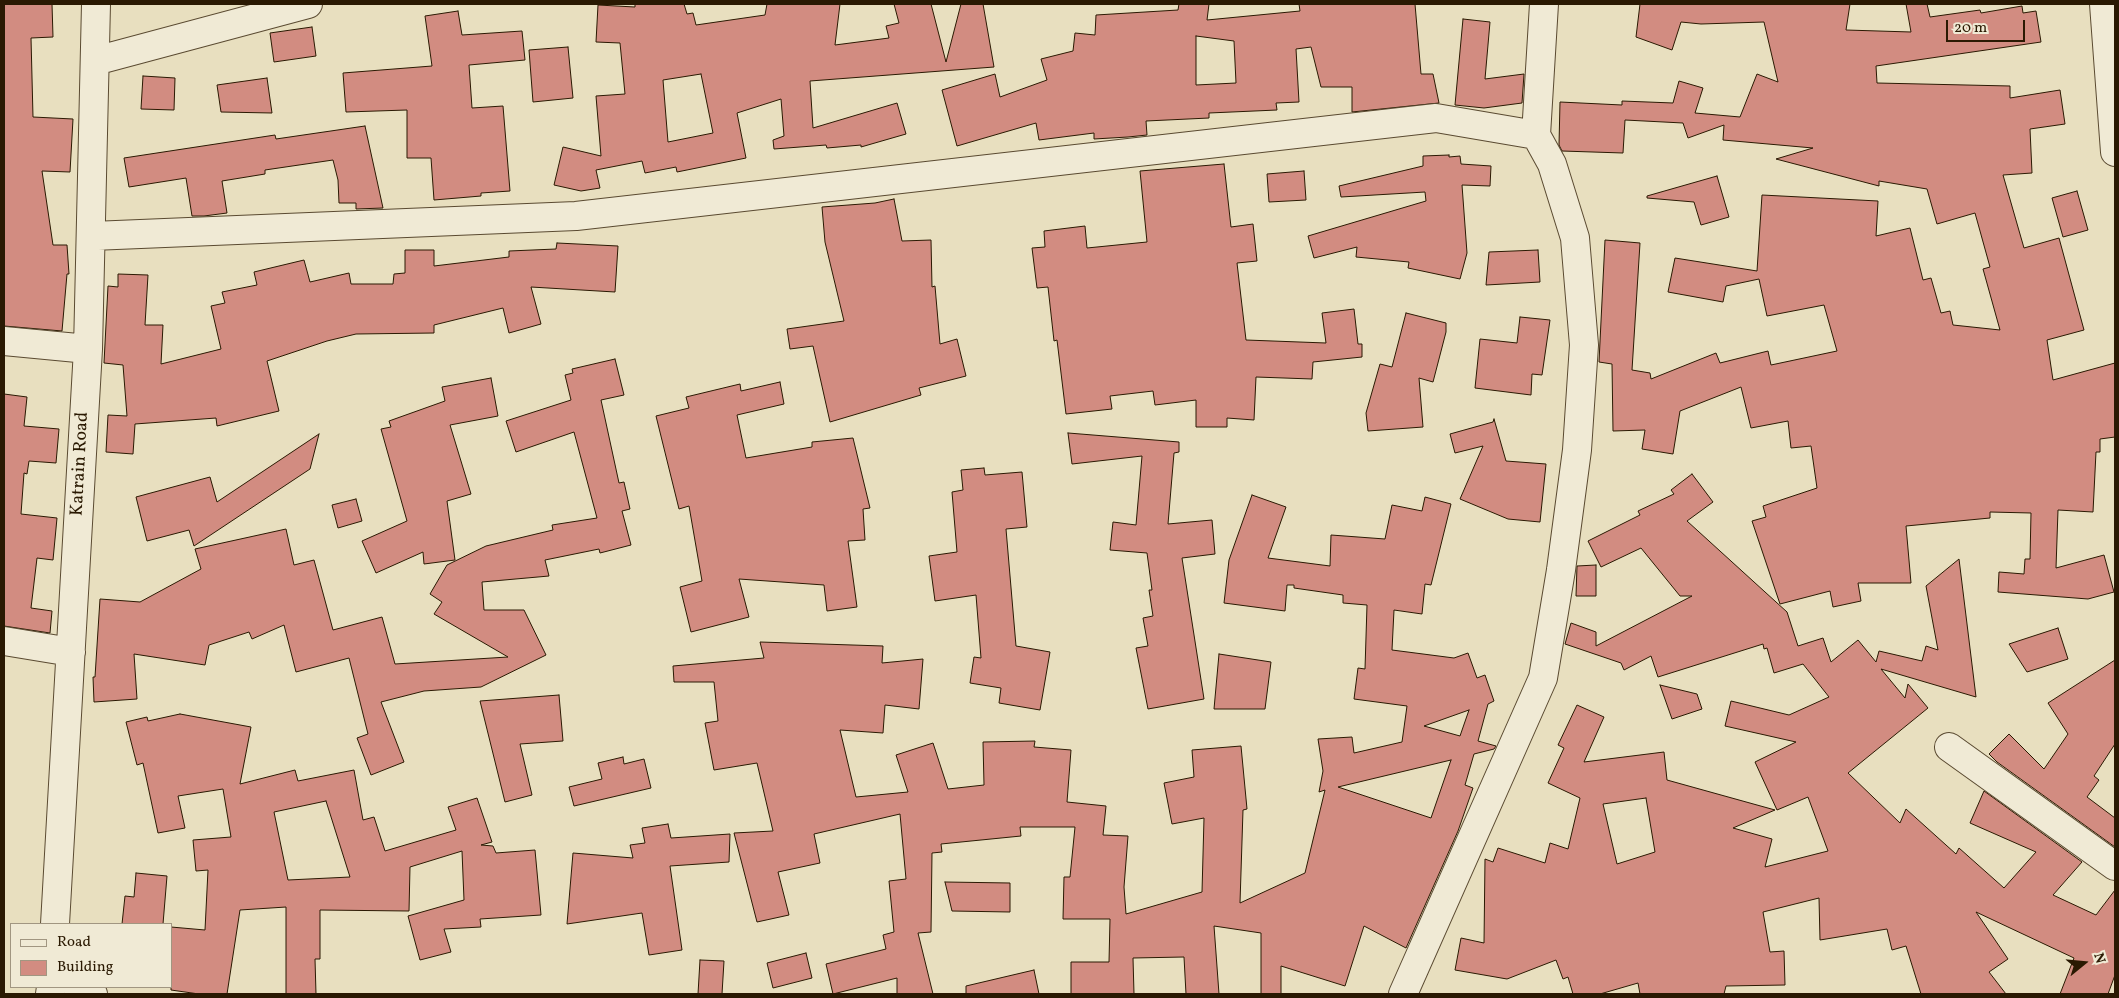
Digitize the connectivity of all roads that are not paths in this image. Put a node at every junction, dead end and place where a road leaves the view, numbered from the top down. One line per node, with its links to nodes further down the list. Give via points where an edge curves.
1 (96, 4): 5 (street, Katrain Road)
2 (308, 4): 5 (street)
3 (1544, 4): 6 (street)
4 (2104, 4): 7 (street)
5 (95, 61): 8 (street, Katrain Road)
6 (1536, 135): 8 (street, via 1436,118 576,216); 18 (street, via 1552,164 1575,238 1584,345 1577,450 1561,570 1544,678)
7 (2115, 152)
8 (92, 236): 10 (street, Katrain Road)
9 (4, 341): 10 (street)
10 (88, 349): 12 (street, Katrain Road)
11 (4, 641): 12 (street)
12 (71, 652): 15 (street, Katrain Road)
13 (1949, 747): 14 (street)
14 (2115, 866)
15 (55, 923)
16 (79, 988): 17 (street)
17 (93, 994)
18 (1403, 994)

